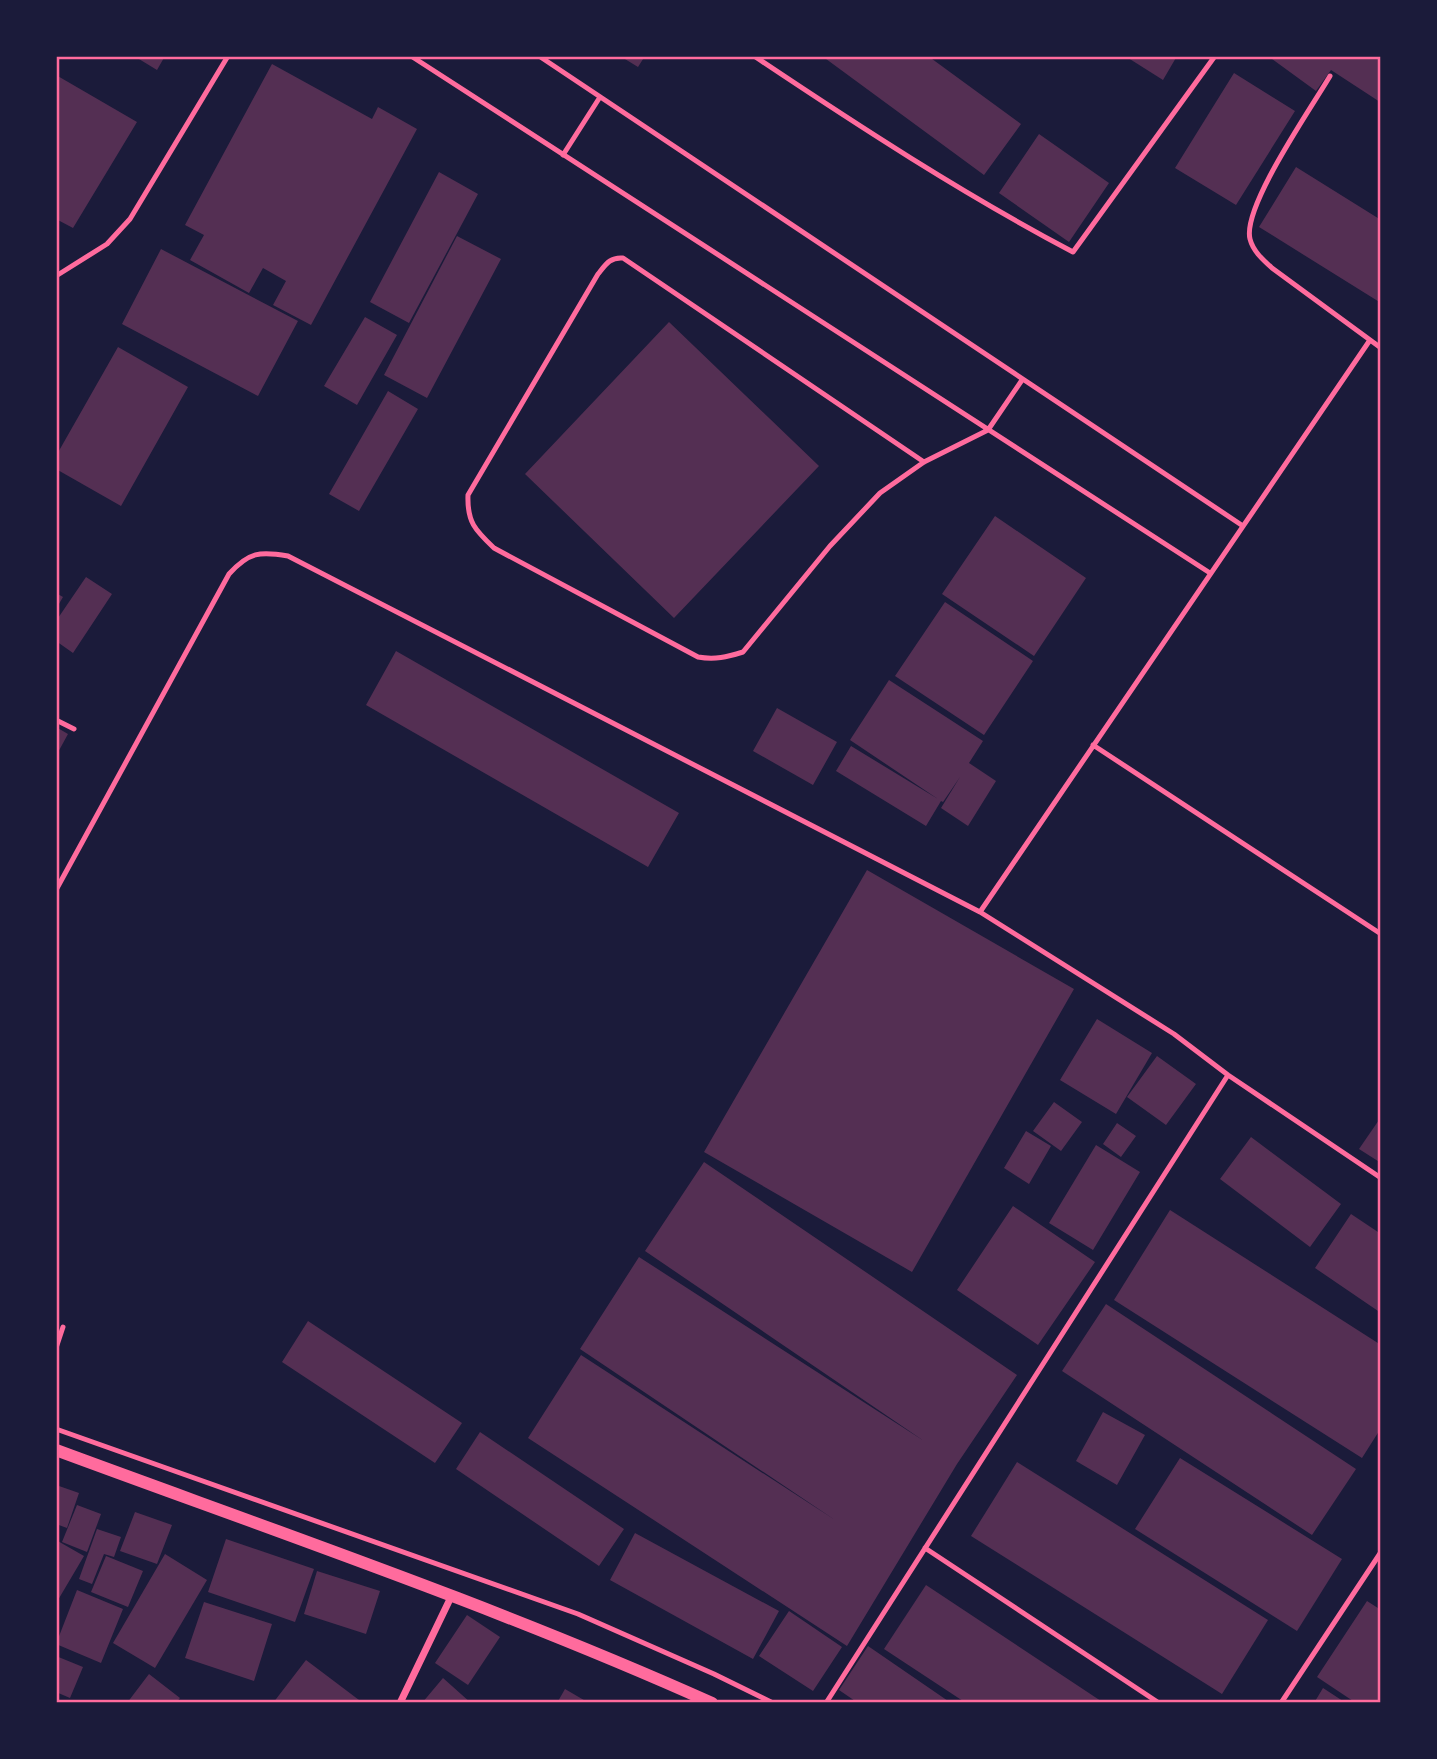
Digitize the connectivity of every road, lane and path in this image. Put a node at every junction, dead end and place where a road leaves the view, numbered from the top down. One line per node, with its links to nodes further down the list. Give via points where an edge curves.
1 (228, 56): 9 (lane, via 130,219 107,244)
2 (411, 56): 8 (lane)
3 (538, 56): 7 (lane)
4 (754, 56): 5 (lane, via 1011,219 1073,252)
5 (1215, 56)
6 (1330, 76): 10 (lane, via 1259,196 1248,225 1250,240 1272,268)
7 (600, 97): 8 (lane); 12 (lane)
8 (564, 155): 13 (lane)
9 (56, 275)
10 (1370, 340): 11 (lane); 15 (lane)
11 (1381, 348)
12 (1022, 380): 13 (lane); 15 (lane)
13 (988, 430): 14 (lane); 16 (lane)
14 (924, 462): 14 (lane, via 880,493 743,652 719,659 698,657 494,548 476,531 468,508 468,495 598,274 617,258)
15 (1243, 526): 16 (lane)
16 (1210, 573): 19 (lane)
17 (56, 720): 18 (lane)
18 (74, 730)
19 (1093, 745): 21 (lane); 22 (lane)
20 (56, 890): 21 (lane, via 229,574 245,559 268,552 288,556)
21 (980, 912): 23 (lane, via 1174,1034)
22 (1381, 934)
23 (1228, 1075): 24 (lane); 29 (lane)
24 (1381, 1178)
25 (63, 1327): 26 (lane)
26 (56, 1348)
27 (56, 1429): 34 (lane, via 578,1614)
28 (56, 1450): 31 (street)
29 (925, 1548): 35 (lane); 36 (lane)
30 (1381, 1552): 37 (lane)
31 (451, 1597): 32 (street); 33 (street, via 611,1658)
32 (400, 1703)
33 (712, 1703)
34 (773, 1703)
35 (826, 1703)
36 (1159, 1703)
37 (1281, 1703)

